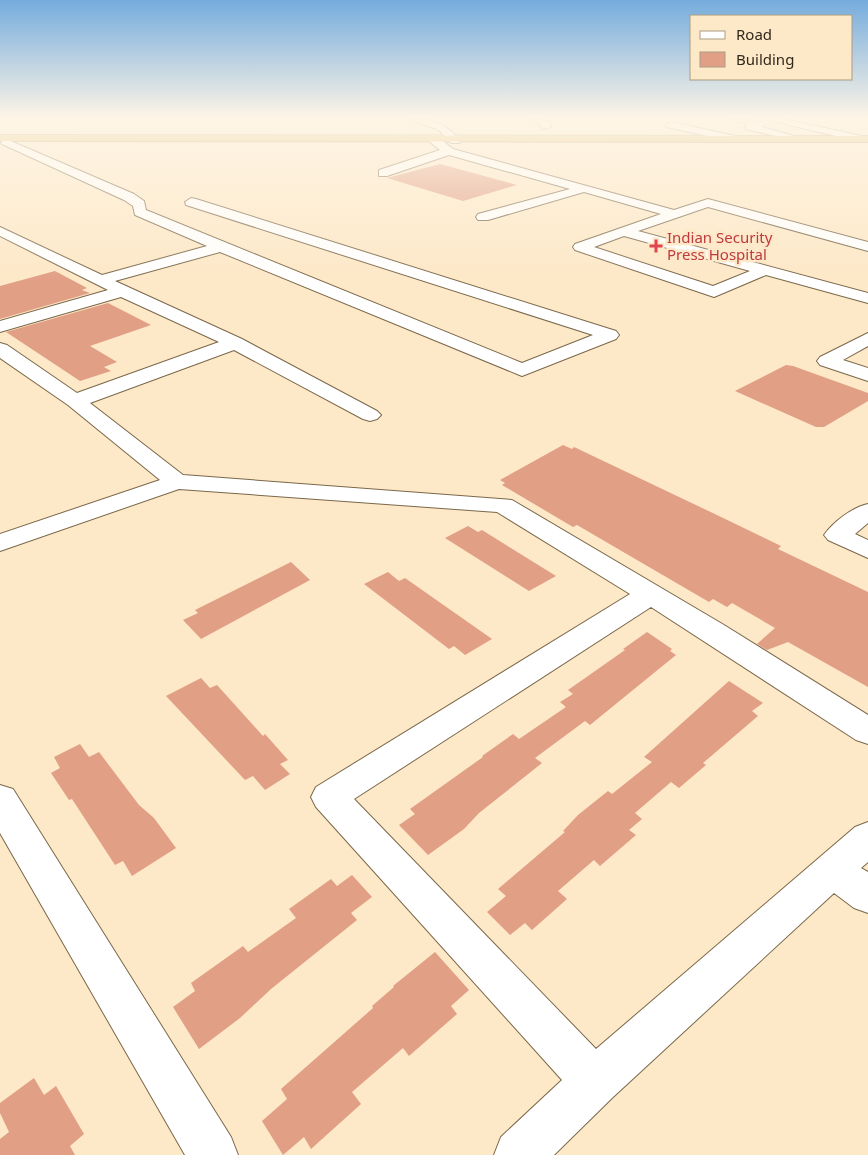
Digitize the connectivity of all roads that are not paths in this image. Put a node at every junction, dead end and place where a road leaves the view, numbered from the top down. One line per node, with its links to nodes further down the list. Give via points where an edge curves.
1 (73, 173): 11 (street, via 129,198 139,204 140,212)
2 (539, 173): 3 (street)
3 (586, 188): 5 (street); 6 (street)
4 (191, 202): 9 (street)
5 (675, 214): 8 (street); 10 (street, via 708,203)
6 (484, 217)
7 (0, 231): 14 (street)
8 (623, 231): 13 (street); 13 (street, via 580,246 714,292)
9 (315, 241): 12 (street); 12 (street, via 610,334 522,370)
10 (868, 247)
11 (221, 248): 12 (street); 14 (street)
12 (254, 261)
13 (765, 270): 16 (street)
14 (100, 280): 15 (street)
15 (122, 290): 17 (street); 19 (street)
16 (868, 298)
17 (0, 327)
18 (868, 338): 21 (street, via 827,361)
19 (235, 343): 22 (street); 23 (street)
20 (0, 349): 22 (street)
21 (868, 375)
22 (75, 401): 24 (street)
23 (370, 415)
24 (177, 482): 26 (street); 28 (street, via 503,505)
25 (868, 511): 27 (street, via 837,535)
26 (0, 544)
27 (868, 550)
28 (648, 595): 29 (street, via 714,632); 34 (street, via 329,797)
29 (868, 731)
30 (0, 800): 35 (street)
31 (868, 838): 32 (street)
32 (834, 870): 33 (street); 34 (street)
33 (868, 894)
34 (595, 1081): 36 (street)
35 (213, 1155)
36 (519, 1155)

